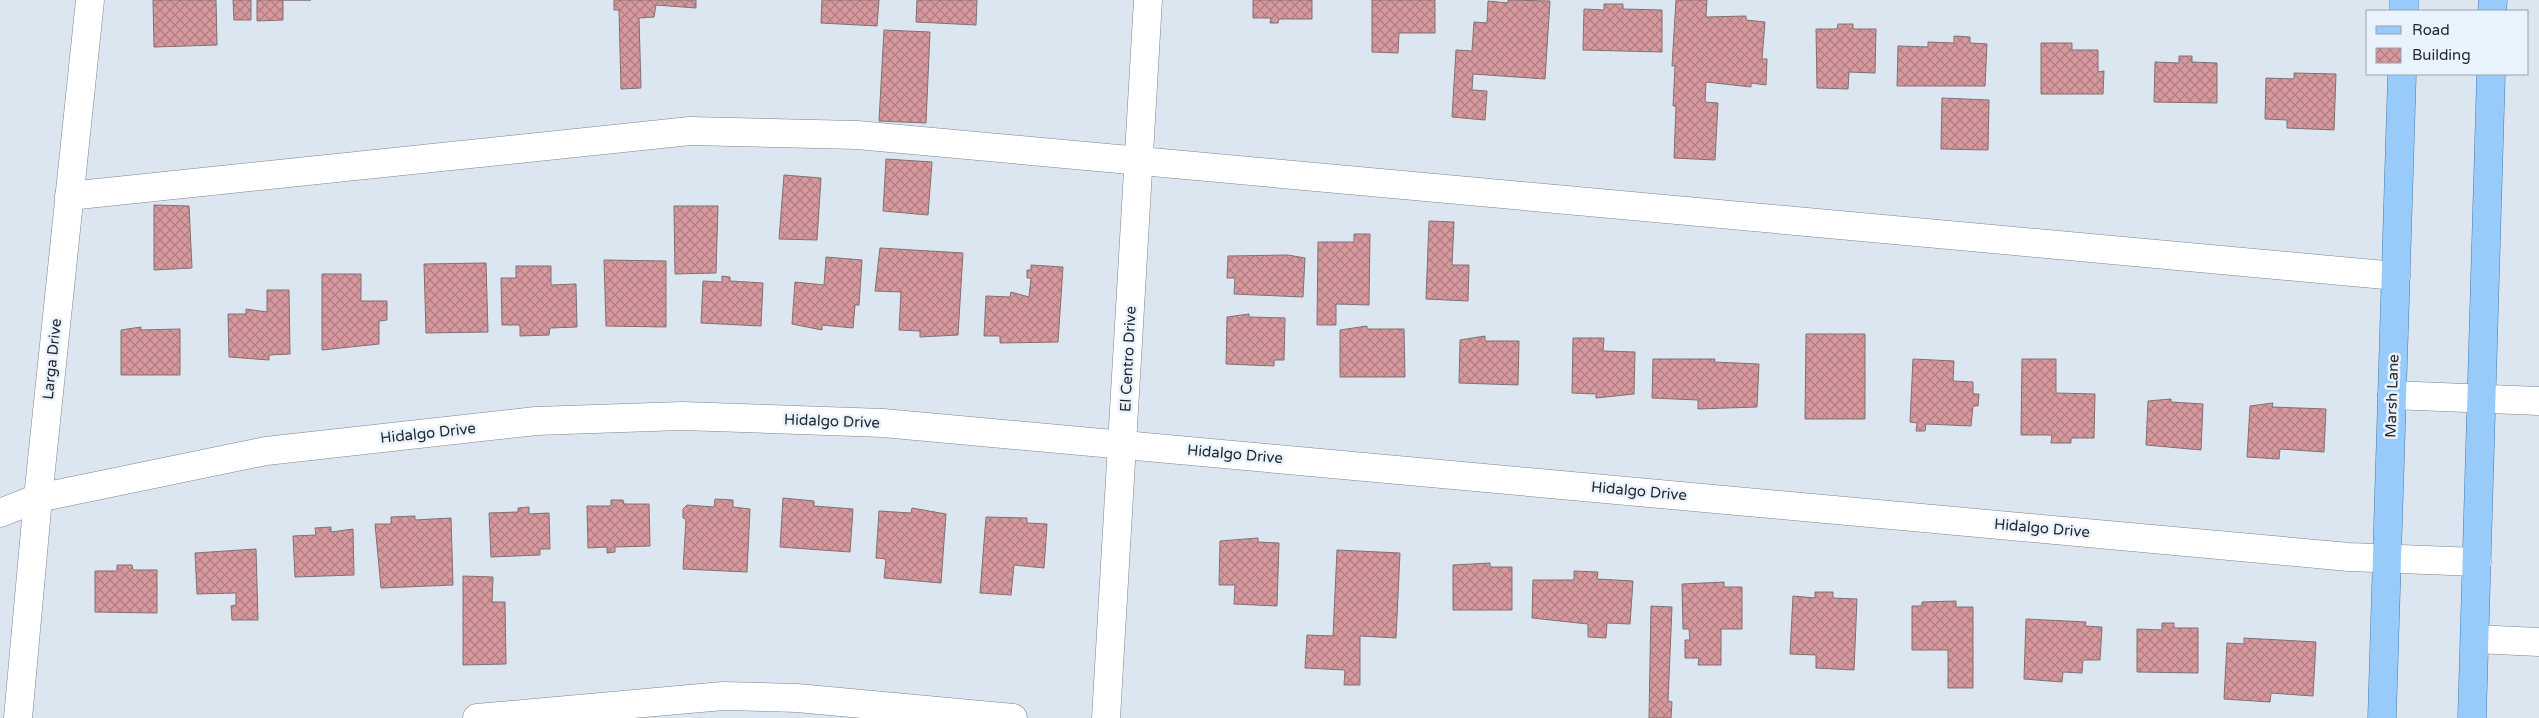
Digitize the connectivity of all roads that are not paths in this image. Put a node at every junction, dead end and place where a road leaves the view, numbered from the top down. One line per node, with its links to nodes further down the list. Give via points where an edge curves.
1 (90, 0): 6 (street, Larga Drive)
2 (1148, 0): 5 (street, El Centro Drive)
3 (2402, 75): 7 (main road, Marsh Lane)
4 (2491, 75): 9 (main road)
5 (1140, 160): 6 (street, via 857,135 690,131); 7 (street); 11 (street, El Centro Drive)
6 (69, 196): 12 (street, Larga Drive)
7 (2396, 276): 8 (main road, Marsh Lane)
8 (2392, 395): 9 (street); 14 (main road, Marsh Lane)
9 (2481, 399): 10 (street); 15 (main road)
10 (2539, 401)
11 (1123, 443): 12 (street, Hidalgo Drive, via 874,423 682,416 536,421 266,451); 14 (street, Hidalgo Drive); 21 (street, El Centro Drive)
12 (38, 498): 13 (street, Hidalgo Drive); 18 (street, Larga Drive)
13 (0, 513)
14 (2387, 560): 15 (street, Hidalgo Drive); 22 (main road, Marsh Lane)
15 (2477, 562): 16 (main road)
16 (2475, 639): 17 (street); 23 (main road)
17 (2539, 642)
18 (18, 718)
19 (477, 718): 20 (street, via 723,696 797,698)
20 (1013, 718)
21 (1106, 718)
22 (2382, 718)
23 (2472, 718)

